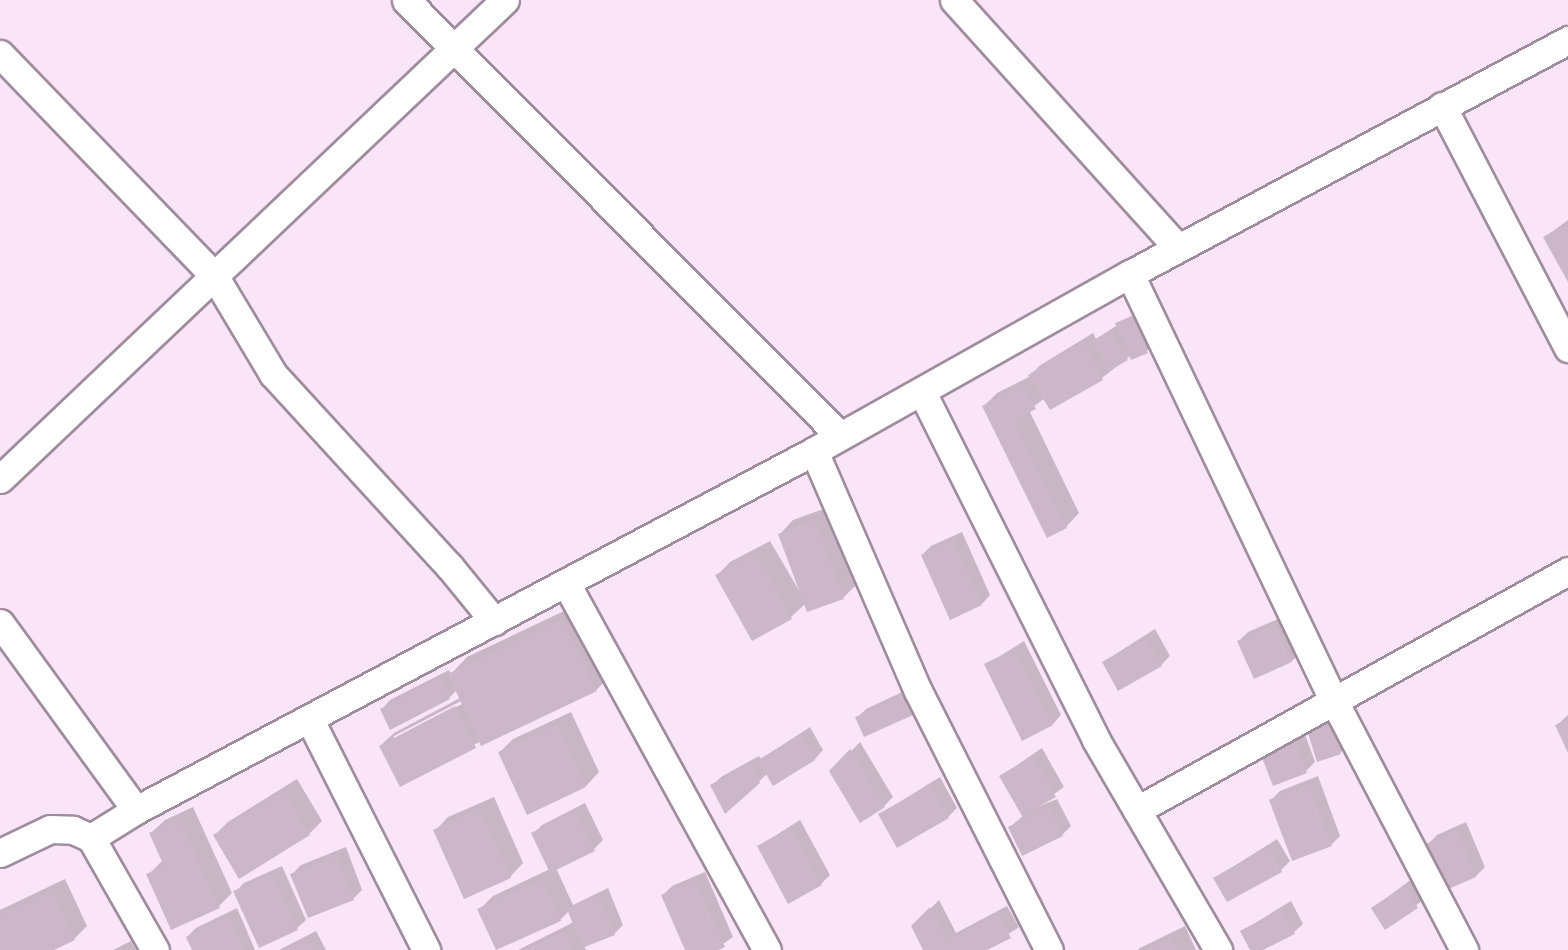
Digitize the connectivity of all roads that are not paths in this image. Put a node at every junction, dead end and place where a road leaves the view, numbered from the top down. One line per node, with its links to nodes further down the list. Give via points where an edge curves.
1 (406, 0): 5 (street)
2 (505, 0): 5 (street)
3 (954, 0): 8 (street)
4 (1568, 40): 7 (street)
5 (455, 50): 10 (street); 13 (street)
6 (0, 54): 10 (street)
7 (1442, 106): 8 (street); 11 (street)
8 (1178, 248): 9 (street)
9 (1130, 274): 12 (street); 20 (street)
10 (215, 277): 15 (street); 18 (street, via 273,374 450,567)
11 (1568, 348)
12 (922, 392): 13 (street); 23 (street, via 1096,740)
13 (840, 436): 14 (street)
14 (814, 451): 17 (street); 29 (street, via 918,691)
15 (0, 479)
16 (1568, 571): 20 (street)
17 (566, 583): 18 (street); 28 (street)
18 (494, 621): 21 (street)
19 (0, 623): 22 (street)
20 (1334, 701): 23 (street); 31 (street)
21 (310, 720): 22 (street); 27 (street)
22 (136, 810): 24 (street)
23 (1137, 810): 30 (street)
24 (91, 838): 25 (street, via 73,830 50,829); 26 (street)
25 (0, 853)
26 (156, 950)
27 (426, 950)
28 (767, 950)
29 (1049, 950)
30 (1218, 950)
31 (1464, 950)

